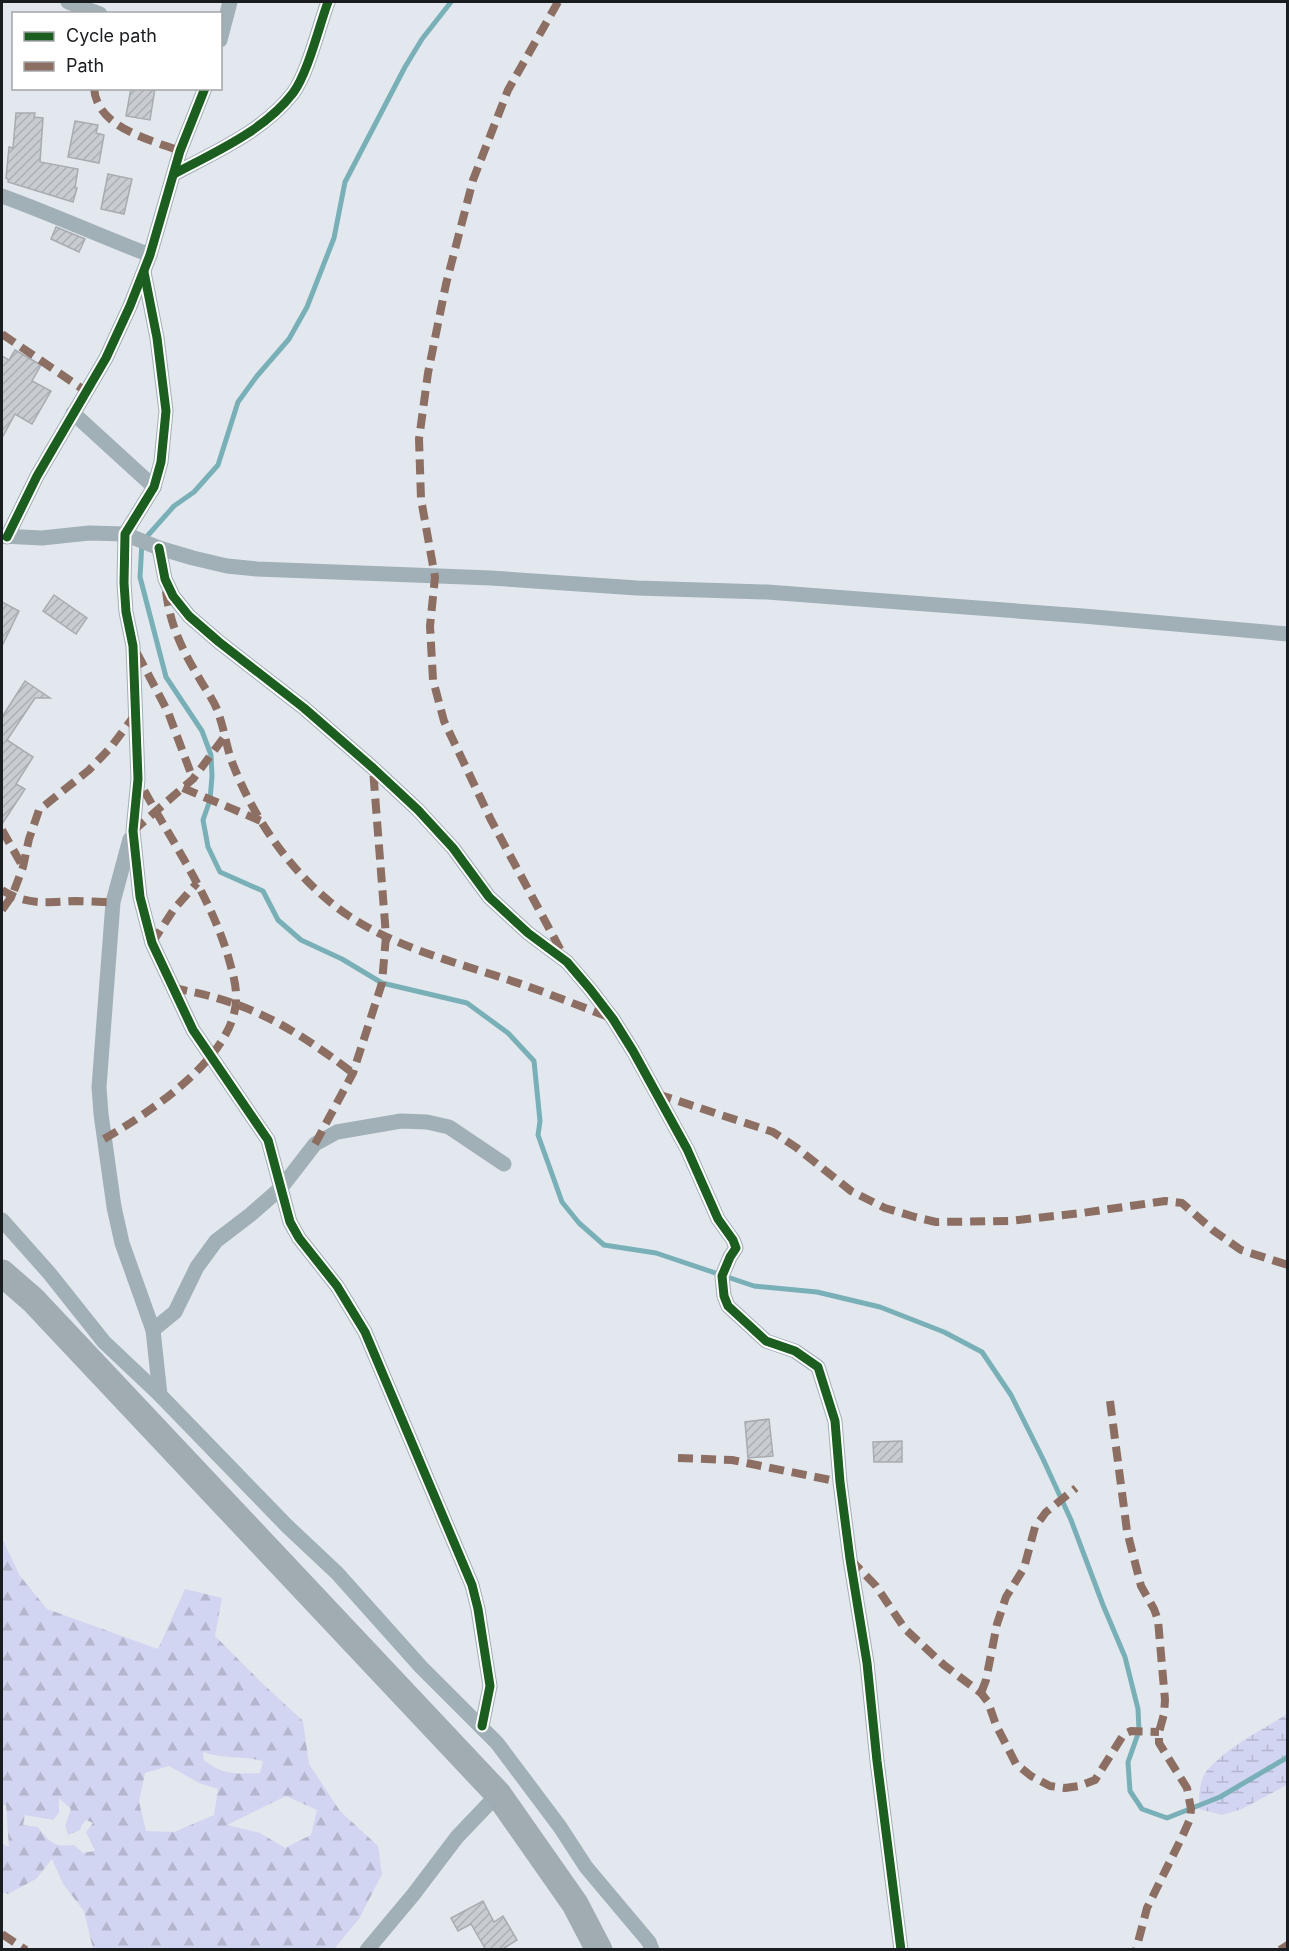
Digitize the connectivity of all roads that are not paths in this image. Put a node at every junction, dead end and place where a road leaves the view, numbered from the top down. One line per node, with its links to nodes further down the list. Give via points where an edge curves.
1 (68, 2): 4 (street)
2 (230, 2): 5 (street)
3 (328, 2): 7 (street, via 293,92 265,121)
4 (95, 12)
5 (222, 32)
6 (204, 90): 7 (street)
7 (174, 174): 9 (street)
8 (2, 196): 9 (street)
9 (150, 255): 10 (street)
10 (144, 273): 11 (street, via 106,358); 12 (street, via 166,411 162,462)
11 (73, 413): 12 (street); 14 (street)
12 (154, 487): 13 (street)
13 (125, 534): 14 (street); 15 (street); 17 (street, via 124,583 133,646 138,778)
14 (4, 536)
15 (159, 548): 16 (street, via 227,566 257,569 767,592); 29 (street, via 165,579 189,616 304,708 411,803 453,848 489,897 567,962 590,989 633,1051 687,1149 718,1219 733,1240 736,1248 722,1276 728,1306 766,1341 809,1358 818,1367 835,1421)
16 (1287, 634)
17 (133, 831): 19 (street, via 140,897 152,943 193,1030 268,1140); 22 (street, via 113,902 99,1087 114,1207)
18 (504, 1164): 19 (street, via 449,1127 400,1121 337,1132 315,1144)
19 (281, 1188): 22 (street, via 216,1241 196,1267 175,1312); 24 (street, via 290,1222 299,1238 337,1286 364,1332 472,1585 490,1686)
20 (2, 1220): 23 (street, via 104,1342)
21 (2, 1273): 25 (highway, via 33,1300)
22 (153, 1330): 23 (street)
23 (160, 1395): 24 (street)
24 (482, 1726): 28 (street)
25 (498, 1794): 26 (street, via 457,1837); 27 (highway, via 575,1904)
26 (367, 1950)
27 (599, 1950)
28 (652, 1950)
29 (901, 1950)

